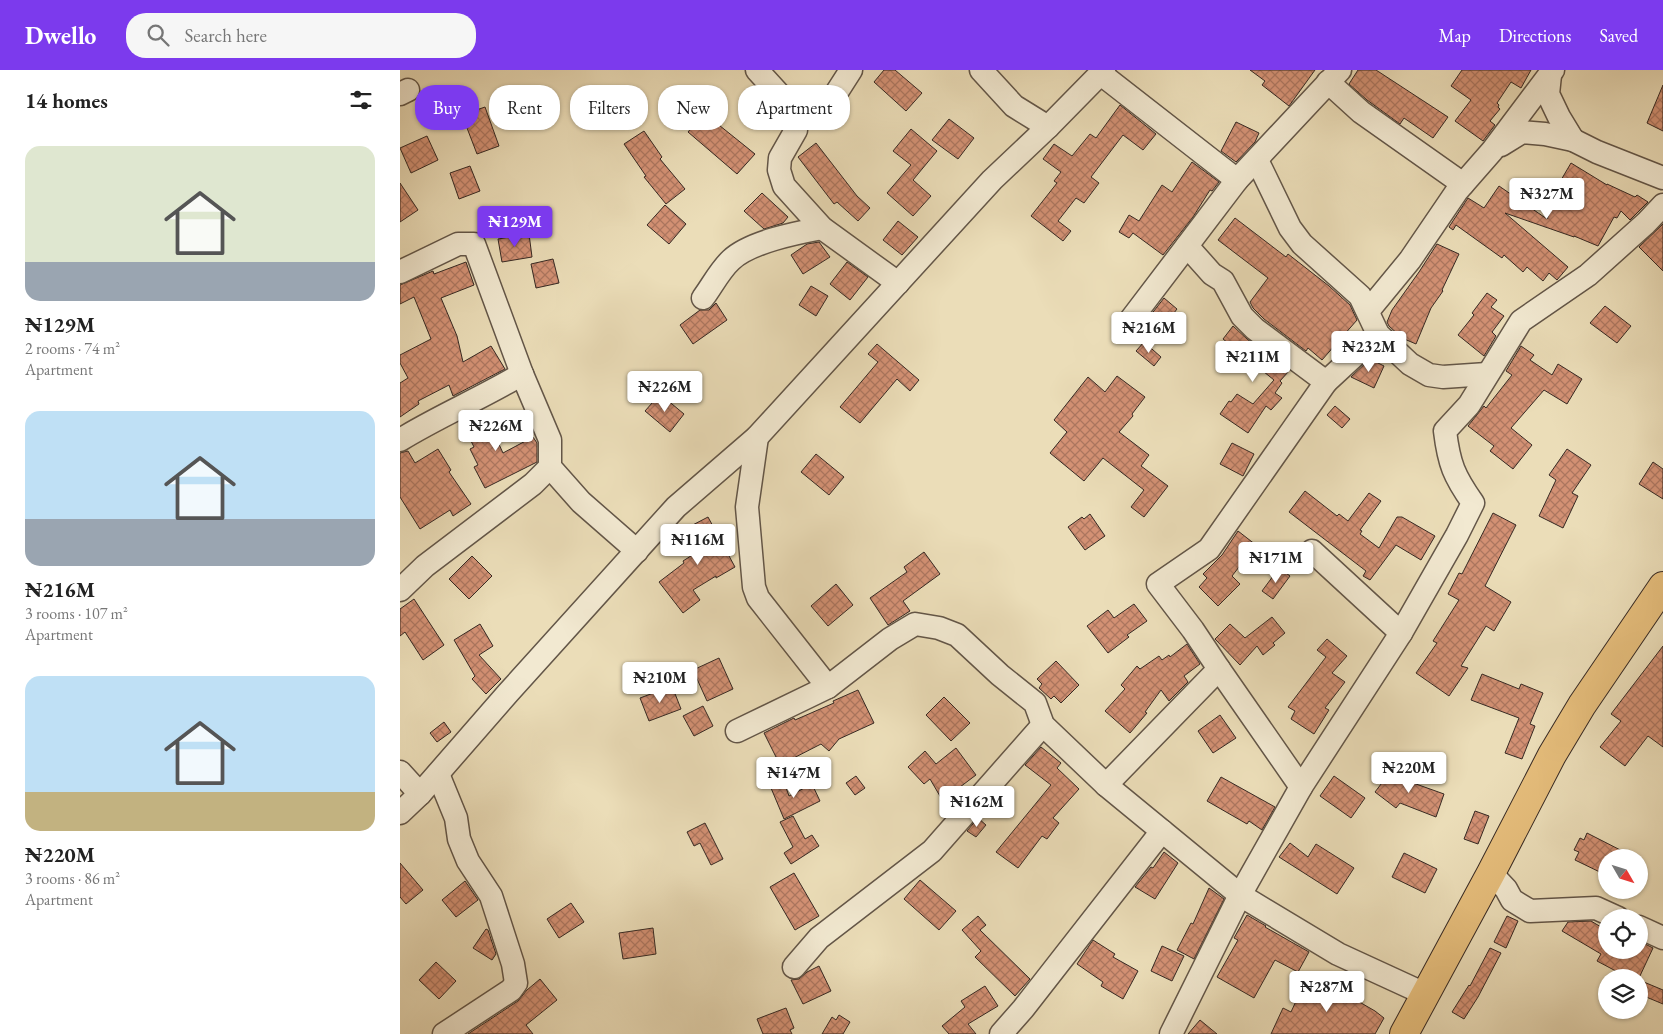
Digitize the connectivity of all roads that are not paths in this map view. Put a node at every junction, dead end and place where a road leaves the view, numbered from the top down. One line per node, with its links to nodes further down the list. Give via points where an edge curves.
1 (757, 70): 7 (street)
2 (851, 70): 8 (street)
3 (981, 70): 9 (street, via 1014,106)
4 (1102, 72): 9 (street); 15 (street)
5 (1552, 72): 11 (street, via 1548,94); 12 (street)
6 (1334, 76): 13 (street); 16 (street, via 1361,112)
7 (771, 85)
8 (841, 85)
9 (1048, 127): 21 (street, via 992,180)
10 (796, 130): 18 (street, via 780,158 779,170 784,186)
11 (1573, 140): 12 (street, via 1522,132); 14 (street)
12 (1492, 151): 16 (street)
13 (1256, 160): 15 (street); 23 (street, via 1290,228 1302,244 1360,296)
14 (1663, 178)
15 (1237, 180): 19 (street)
16 (1463, 184): 23 (street, via 1410,260)
17 (1663, 205): 27 (street, via 1588,275 1521,322)
18 (822, 228): 21 (street); 22 (street, via 789,234 738,254 729,261)
19 (1187, 246): 24 (street); 28 (street, via 1212,274 1223,281 1242,316 1255,329)
20 (400, 272): 26 (street, via 458,244 474,244)
21 (898, 283): 29 (street)
22 (703, 298)
23 (1368, 311): 25 (street)
24 (1129, 322)
25 (1378, 334): 27 (street, via 1410,364 1429,375); 28 (street)
26 (522, 374): 30 (street); 31 (street, via 550,440)
27 (1487, 374): 36 (street, via 1469,405 1445,431 1448,455 1457,480 1473,503)
28 (1326, 382): 37 (street, via 1209,550 1158,584)
29 (757, 437): 32 (street, via 676,507); 38 (street, via 747,507 754,587 758,598)
30 (400, 440)
31 (550, 467): 32 (street, via 582,502); 34 (street, via 533,484 425,566)
32 (637, 551): 42 (street)
33 (1312, 551): 36 (street)
34 (400, 590)
35 (1660, 596): 48 (main road, via 1582,705)
36 (1401, 633): 44 (street)
37 (1219, 669): 43 (street); 44 (street)
38 (828, 687): 39 (street, via 890,639 915,624 939,628 957,635 1035,703); 40 (street)
39 (1043, 725): 43 (street); 53 (street, via 932,851 819,938)
40 (737, 731)
41 (400, 772): 45 (street)
42 (438, 774): 45 (street); 55 (street, via 456,818 468,861 491,896 516,983 511,990)
43 (1106, 785): 47 (street)
44 (1301, 787): 49 (street)
45 (420, 794): 46 (street)
46 (400, 813)
47 (1162, 831): 49 (street); 56 (street)
48 (1491, 873): 50 (street, via 1512,900 1530,911); 54 (main road)
49 (1240, 894): 54 (street, via 1338,954); 57 (street)
50 (1598, 909)
51 (1648, 931): 52 (street)
52 (1663, 938)
53 (794, 967)
54 (1425, 994): 58 (main road)
55 (444, 1034)
56 (1001, 1034)
57 (1171, 1034)
58 (1404, 1034)

